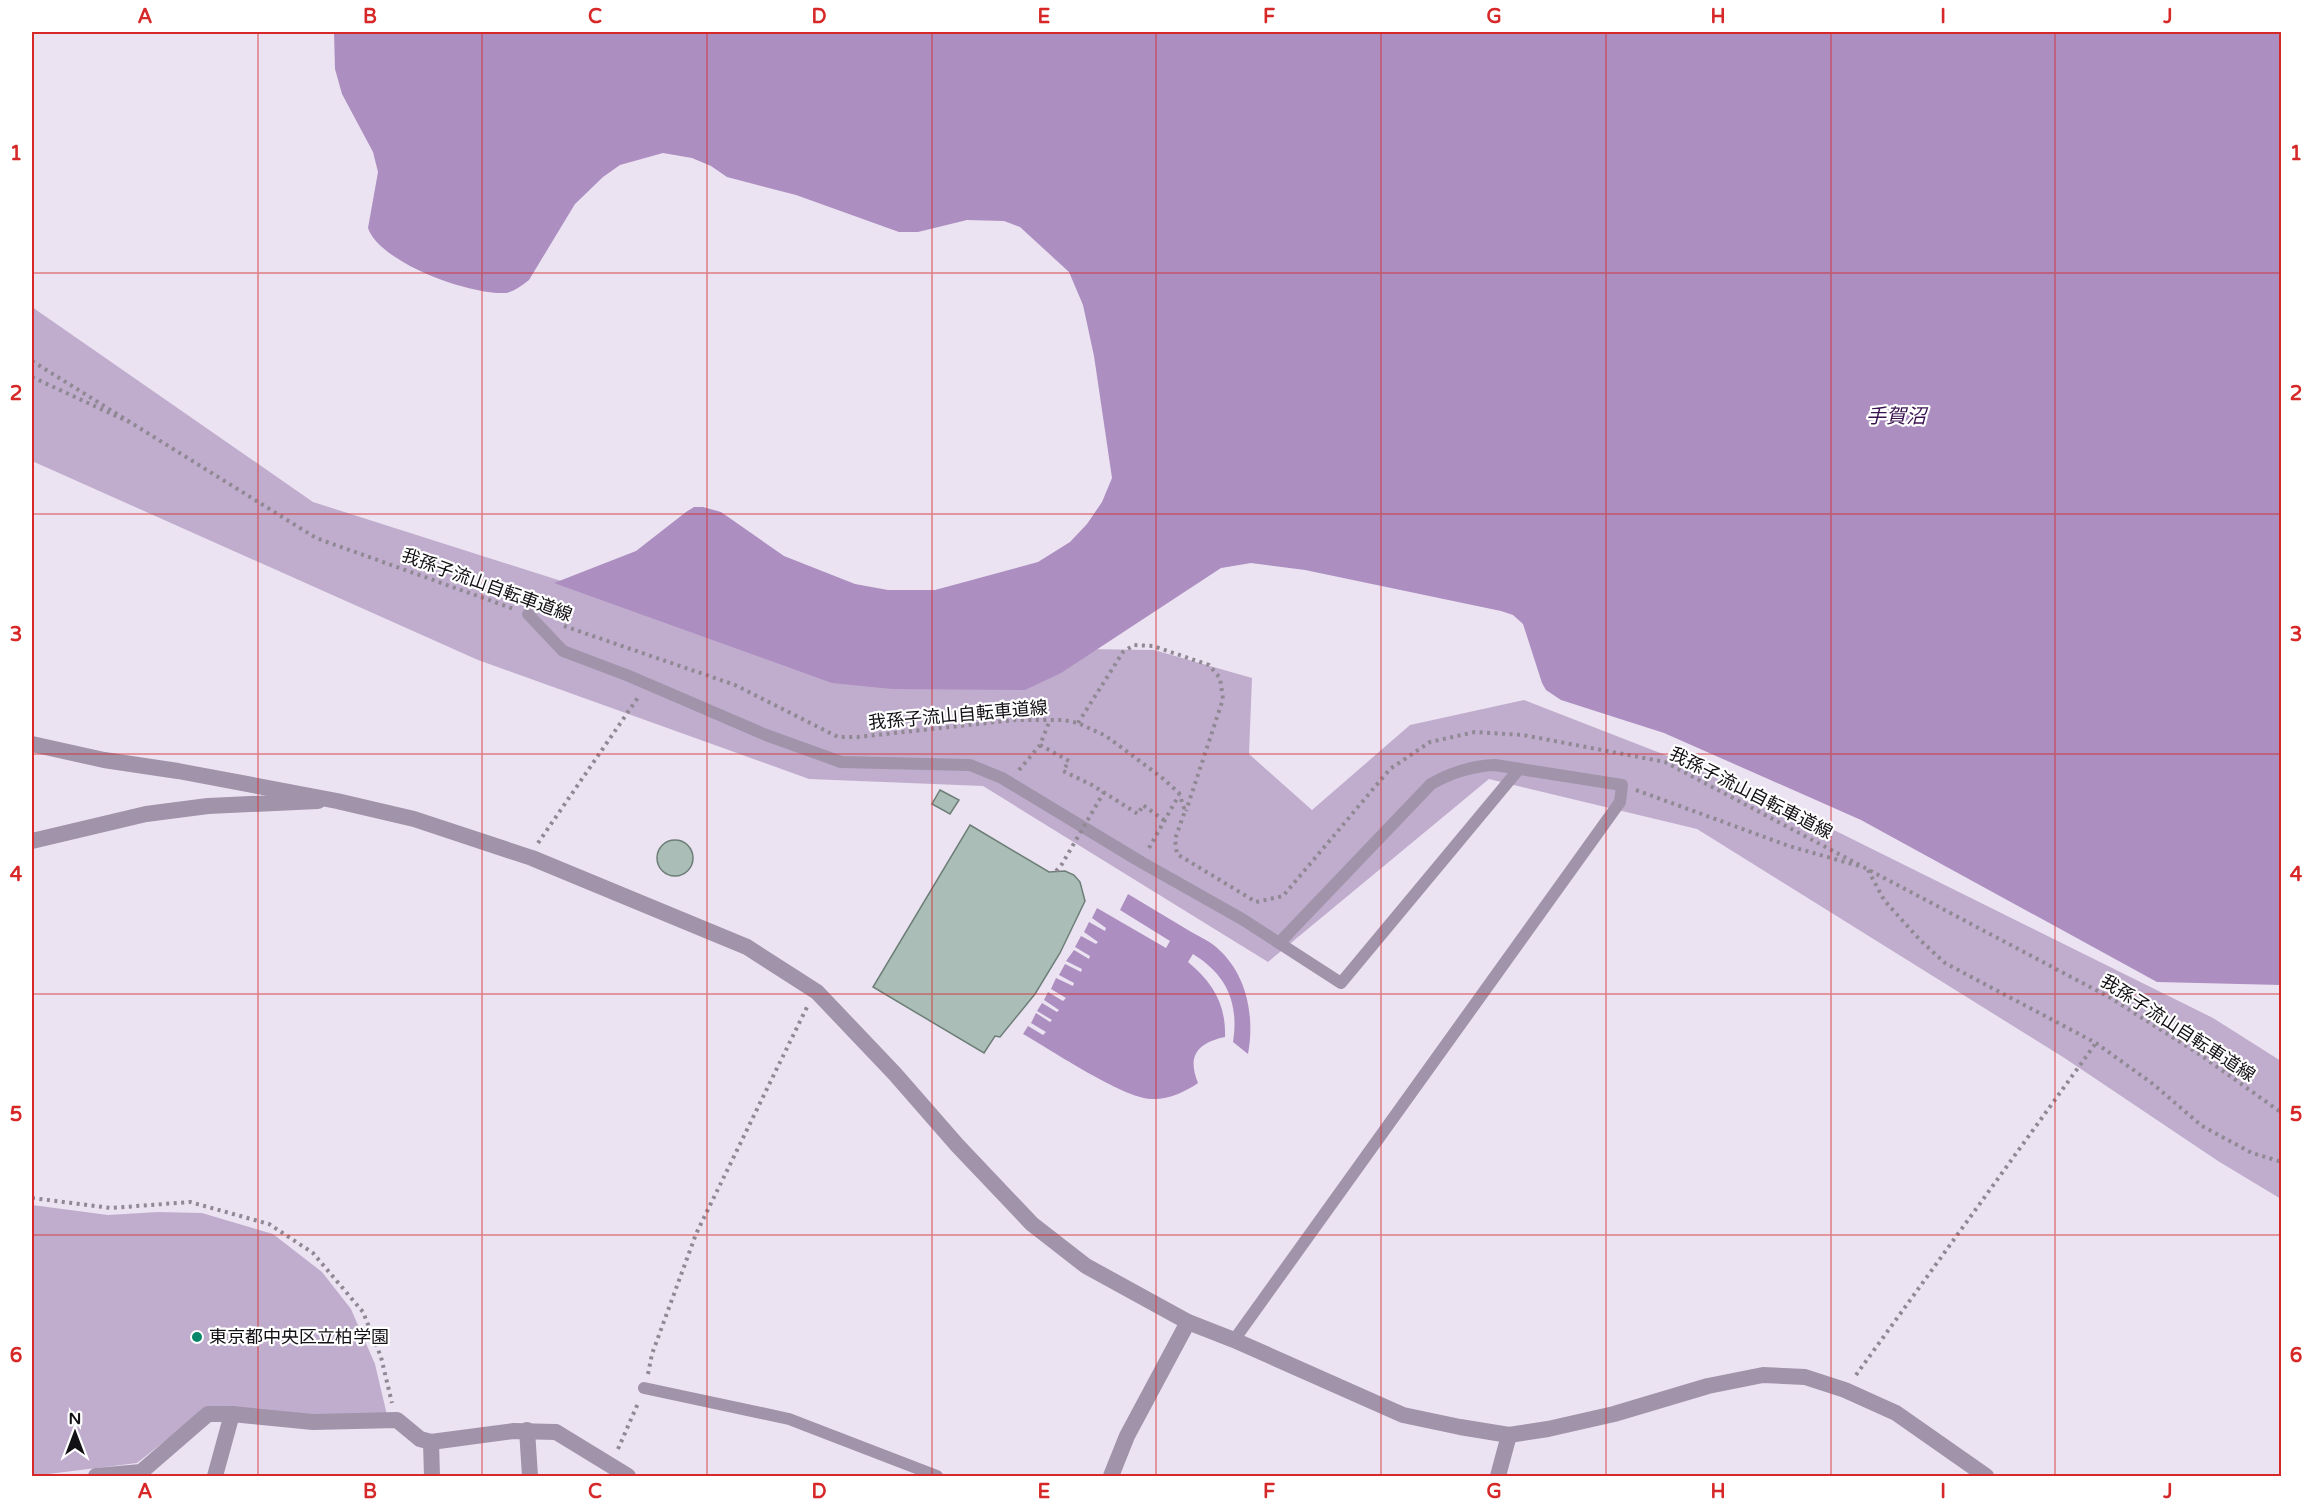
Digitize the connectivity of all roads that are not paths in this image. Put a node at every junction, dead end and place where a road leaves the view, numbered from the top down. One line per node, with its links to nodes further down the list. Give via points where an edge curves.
1 (528, 614): 6 (lane, via 562,651 841,762 970,765 1002,778)
2 (32, 744): 4 (street)
3 (1520, 769): 6 (lane, via 1475,766 1449,773 1431,784); 6 (lane, via 1341,983); 8 (lane, via 1622,785 1620,802)
4 (337, 801): 5 (street, via 256,802 146,814); 7 (street, via 414,819 532,858 747,947 817,992 1032,1224 1086,1266)
5 (32, 841)
6 (1279, 943)
7 (1188, 1322): 8 (street); 21 (street, via 1127,1437)
8 (1234, 1340): 12 (street, via 1403,1415)
9 (644, 1388): 20 (lane, via 789,1419)
10 (232, 1414): 13 (street, via 313,1422 397,1420 420,1439); 14 (street, via 208,1414); 16 (street)
11 (527, 1430): 13 (street); 18 (street); 19 (street, via 556,1432)
12 (1509, 1435): 22 (street); 23 (street, via 1614,1414 1708,1386 1763,1375 1805,1377 1896,1413)
13 (430, 1442): 17 (street)
14 (141, 1474): 15 (street)
15 (96, 1476)
16 (215, 1476)
17 (432, 1476)
18 (530, 1476)
19 (628, 1476)
20 (937, 1476)
21 (1111, 1476)
22 (1498, 1476)
23 (1986, 1476)

